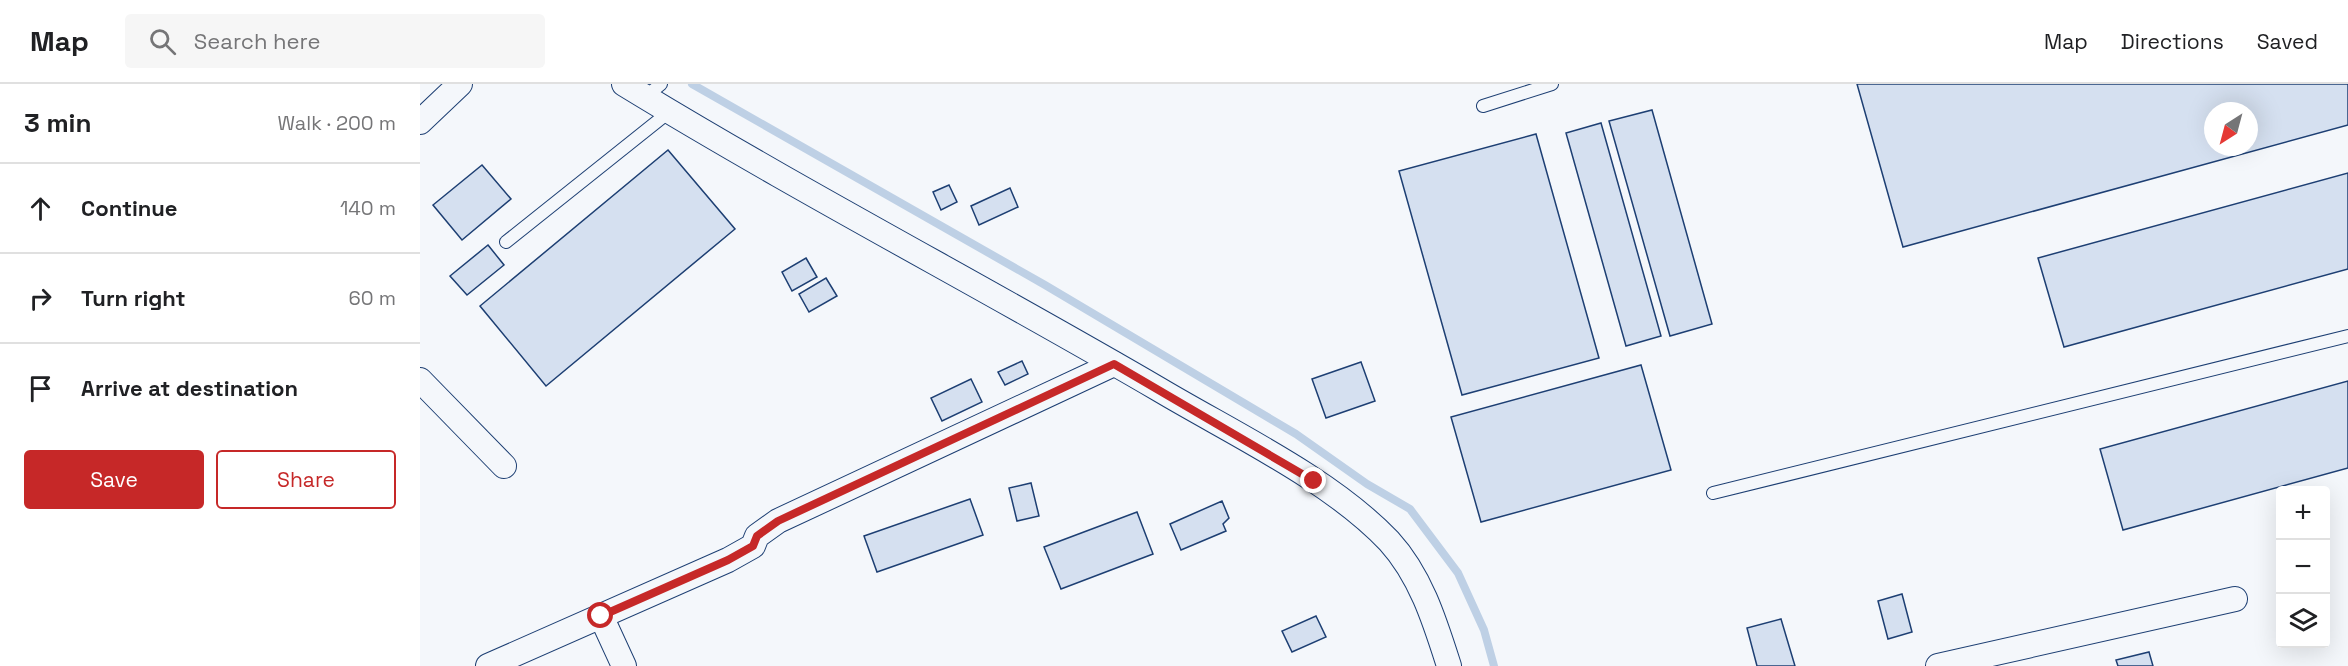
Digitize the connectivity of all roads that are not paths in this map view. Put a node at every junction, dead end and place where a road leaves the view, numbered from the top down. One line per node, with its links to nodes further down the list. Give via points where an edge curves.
1 (460, 84): 7 (street)
2 (624, 84): 4 (street)
3 (1552, 84): 5 (lane)
4 (653, 90): 6 (street)
5 (1483, 106)
6 (669, 112): 8 (lane); 10 (street)
7 (420, 122)
8 (506, 242)
9 (2348, 336): 13 (lane)
10 (1114, 364): 15 (street, via 778,521 757,536 753,546 745,551); 18 (street, via 1314,481 1375,527 1413,574 1429,606)
11 (420, 380): 12 (street)
12 (504, 466)
13 (1713, 493)
14 (2235, 599): 19 (street)
15 (601, 616): 16 (street); 17 (street)
16 (488, 666)
17 (624, 666)
18 (1449, 666)
19 (1938, 666)

